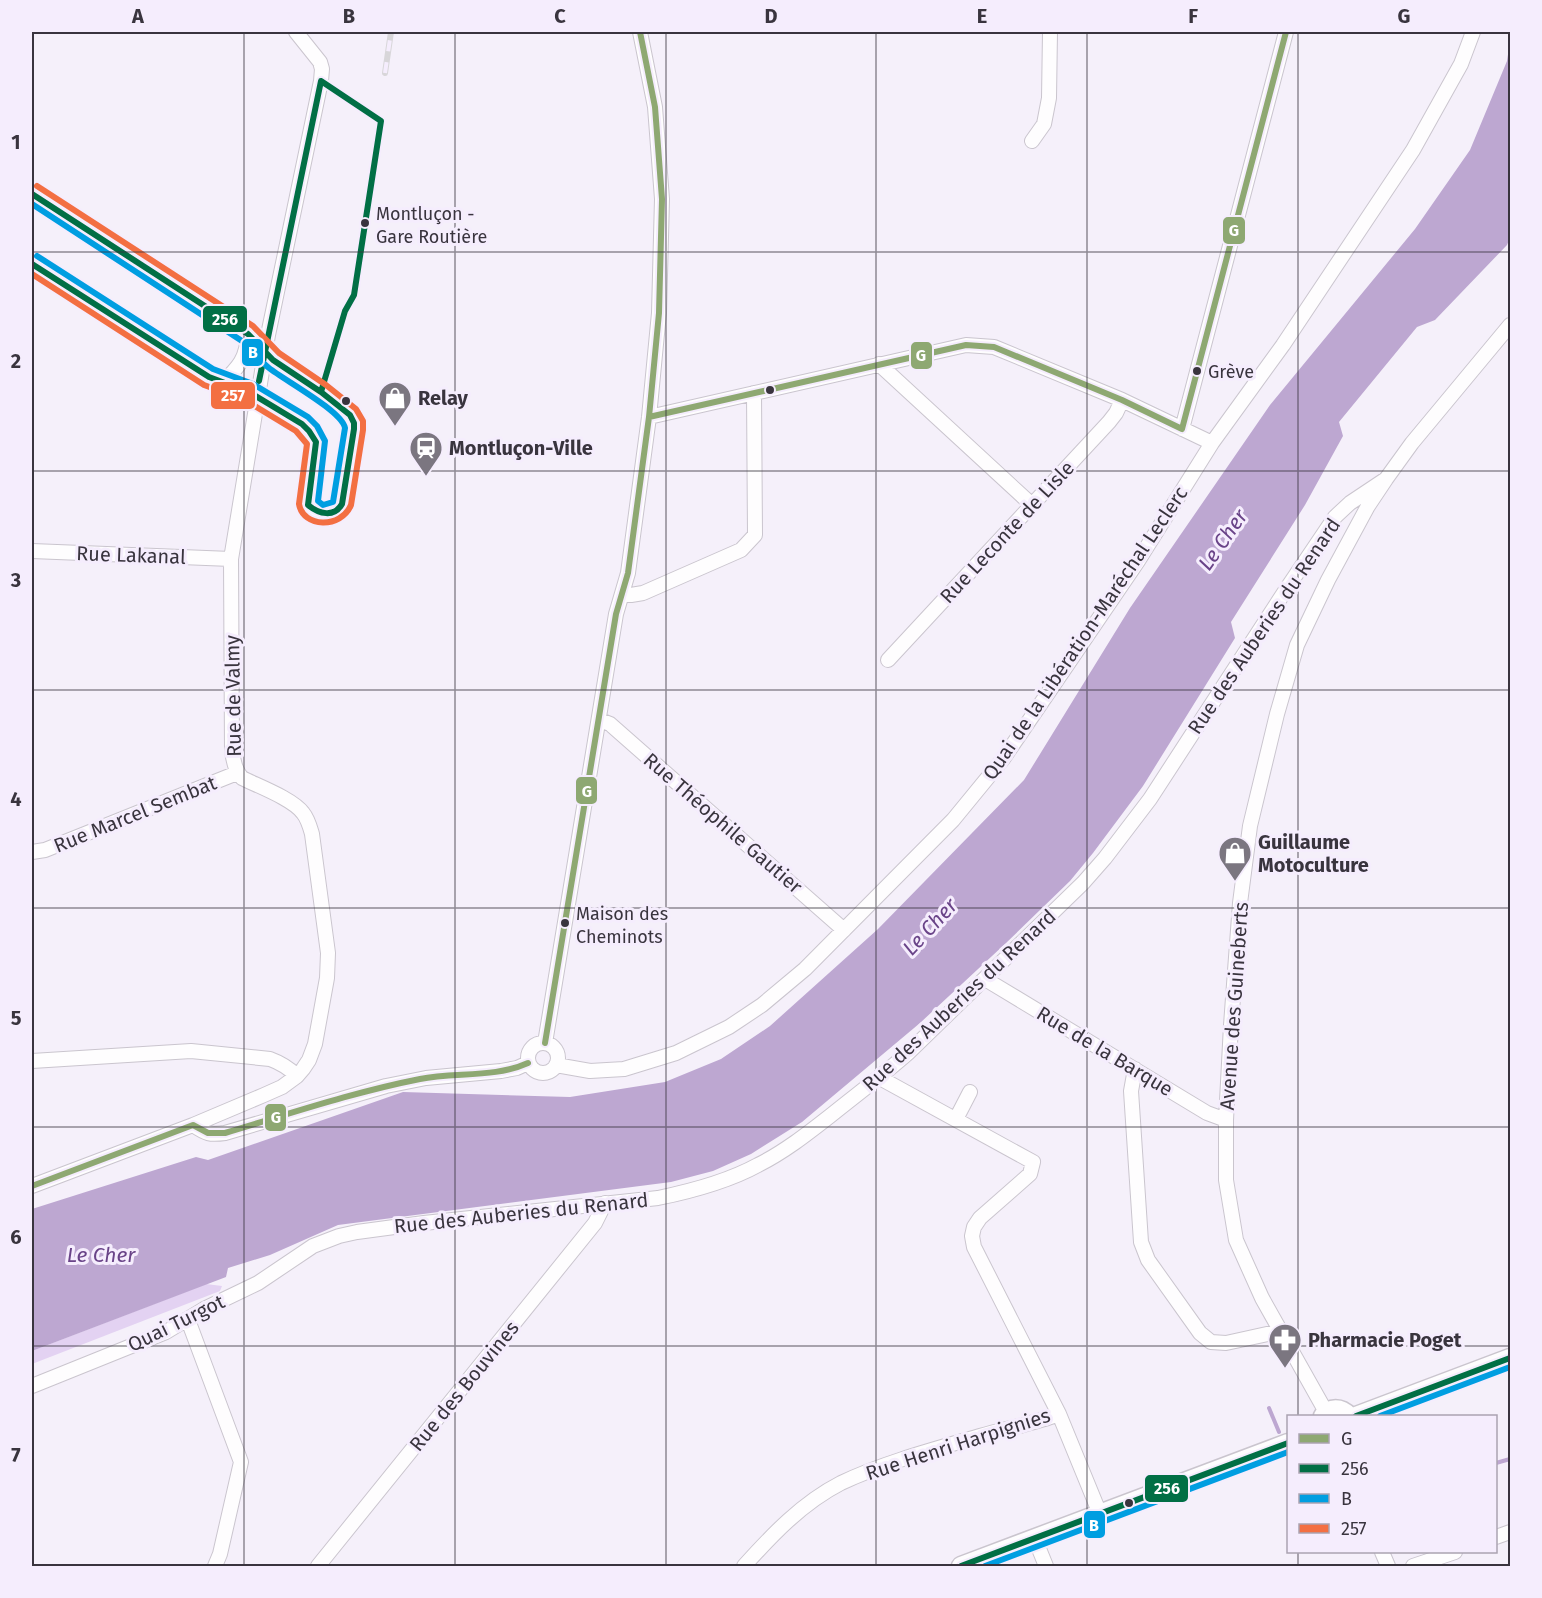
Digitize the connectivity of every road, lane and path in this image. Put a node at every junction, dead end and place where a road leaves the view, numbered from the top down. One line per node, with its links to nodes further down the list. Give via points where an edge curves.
1 (296, 32): 11 (street, Rue de Valmy, via 320,62 321,81)
2 (640, 32): 17 (street, via 655,107 662,199 659,313)
3 (1050, 32): 6 (street, via 1049,98 1044,124)
4 (1286, 32): 18 (street)
5 (1473, 32): 19 (street, Quai de la Libération-Maréchal Leclerc, via 1461,64 1413,150 1283,345)
6 (1032, 141)
7 (32, 194): 10 (street)
8 (32, 264): 13 (street)
9 (1510, 325): 20 (street, Avenue des Guineberts)
10 (248, 334): 11 (street); 13 (street, via 241,363)
11 (265, 352): 15 (street, Rue de Valmy); 15 (street, via 336,403 354,423 339,509 322,514 308,505 316,442 302,424)
12 (879, 364): 14 (street); 16 (street, via 966,345 994,347); 21 (street)
13 (222, 382): 15 (street)
14 (754, 393): 17 (street); 24 (street, via 755,535 741,550 643,593)
15 (257, 397): 23 (street, Rue de Valmy)
16 (1122, 400): 18 (street); 21 (street, Rue Leconte de Lisle, via 1109,422)
17 (650, 417): 24 (street)
18 (1182, 429): 19 (street)
19 (1212, 443): 29 (street, Quai de la Libération-Maréchal Leclerc, via 1138,561 1003,759 953,820)
20 (1386, 479): 30 (street, Rue des Auberies du Renard, via 1335,517 1150,799 1105,858); 40 (street, Avenue des Guineberts, via 1302,634 1277,714 1250,826 1240,903)
21 (1032, 505): 25 (street, Rue Leconte de Lisle)
22 (32, 551): 23 (street, Rue Lakanal)
23 (231, 559): 27 (street, Rue de Valmy, via 232,752)
24 (623, 594): 26 (street, via 616,614)
25 (888, 660)
26 (600, 720): 29 (street, Rue Théophile Gautier, via 610,724); 31 (street)
27 (237, 773): 28 (street, Rue Marcel Sembat); 36 (street, Rue de Valmy, via 299,808 312,834 328,953 327,978 315,1044)
28 (32, 852)
29 (844, 930): 34 (street, Quai de la Libération-Maréchal Leclerc, via 762,1005 729,1027 676,1053 624,1069 590,1071)
30 (985, 979): 35 (street, Rue de la Barque); 37 (street, Rue des Auberies du Renard)
31 (545, 1043): 33 (street, via 529,1050); 34 (street, via 556,1051)
32 (32, 1061): 36 (street, via 191,1051 270,1059)
33 (528, 1063): 34 (street, Quai de la Libération-Maréchal Leclerc, via 534,1071 544,1073); 41 (street, Quai de la Libération-Maréchal Leclerc, via 501,1071 386,1086 225,1133 211,1135)
34 (556, 1065)
35 (1135, 1070): 40 (street, Rue de la Barque, via 1207,1113); 46 (street, via 1131,1092 1141,1242 1148,1260 1200,1333 1211,1341 1226,1343)
36 (297, 1076): 41 (street, via 282,1087)
37 (880, 1077): 39 (street, Rue Henri Harpignies); 43 (street, Rue des Auberies du Renard, via 794,1144 757,1166 693,1191)
38 (970, 1092): 39 (street)
39 (956, 1119): 49 (street, Rue Henri Harpignies, via 1033,1162 1030,1174 980,1218 972,1236 974,1247)
40 (1226, 1120): 46 (street, Avenue des Guineberts, via 1226,1179 1236,1240)
41 (193, 1125): 42 (street)
42 (32, 1186)
43 (606, 1203): 44 (street, Rue des Auberies du Renard, via 357,1232); 58 (street, Rue des Bouvines, via 595,1223)
44 (313, 1246): 45 (street, Quai Turgot, via 258,1284)
45 (188, 1320): 48 (street, Quai Turgot); 57 (street, via 242,1462)
46 (1281, 1331): 50 (street, Avenue des Guineberts)
47 (1510, 1358): 52 (main road)
48 (32, 1386)
49 (1059, 1414): 54 (street); 59 (street, Rue Henri Harpignies, via 899,1461 841,1484 783,1524)
50 (1325, 1414): 51 (main road, via 1335,1409)
51 (1348, 1415)
52 (1359, 1415)
53 (1287, 1443): 54 (main road)
54 (1100, 1514): 55 (main road)
55 (1035, 1539): 60 (main road); 61 (street)
56 (1449, 1553): 62 (street)
57 (215, 1566)
58 (318, 1566)
59 (744, 1566)
60 (962, 1566)
61 (1046, 1566)
62 (1413, 1566)

